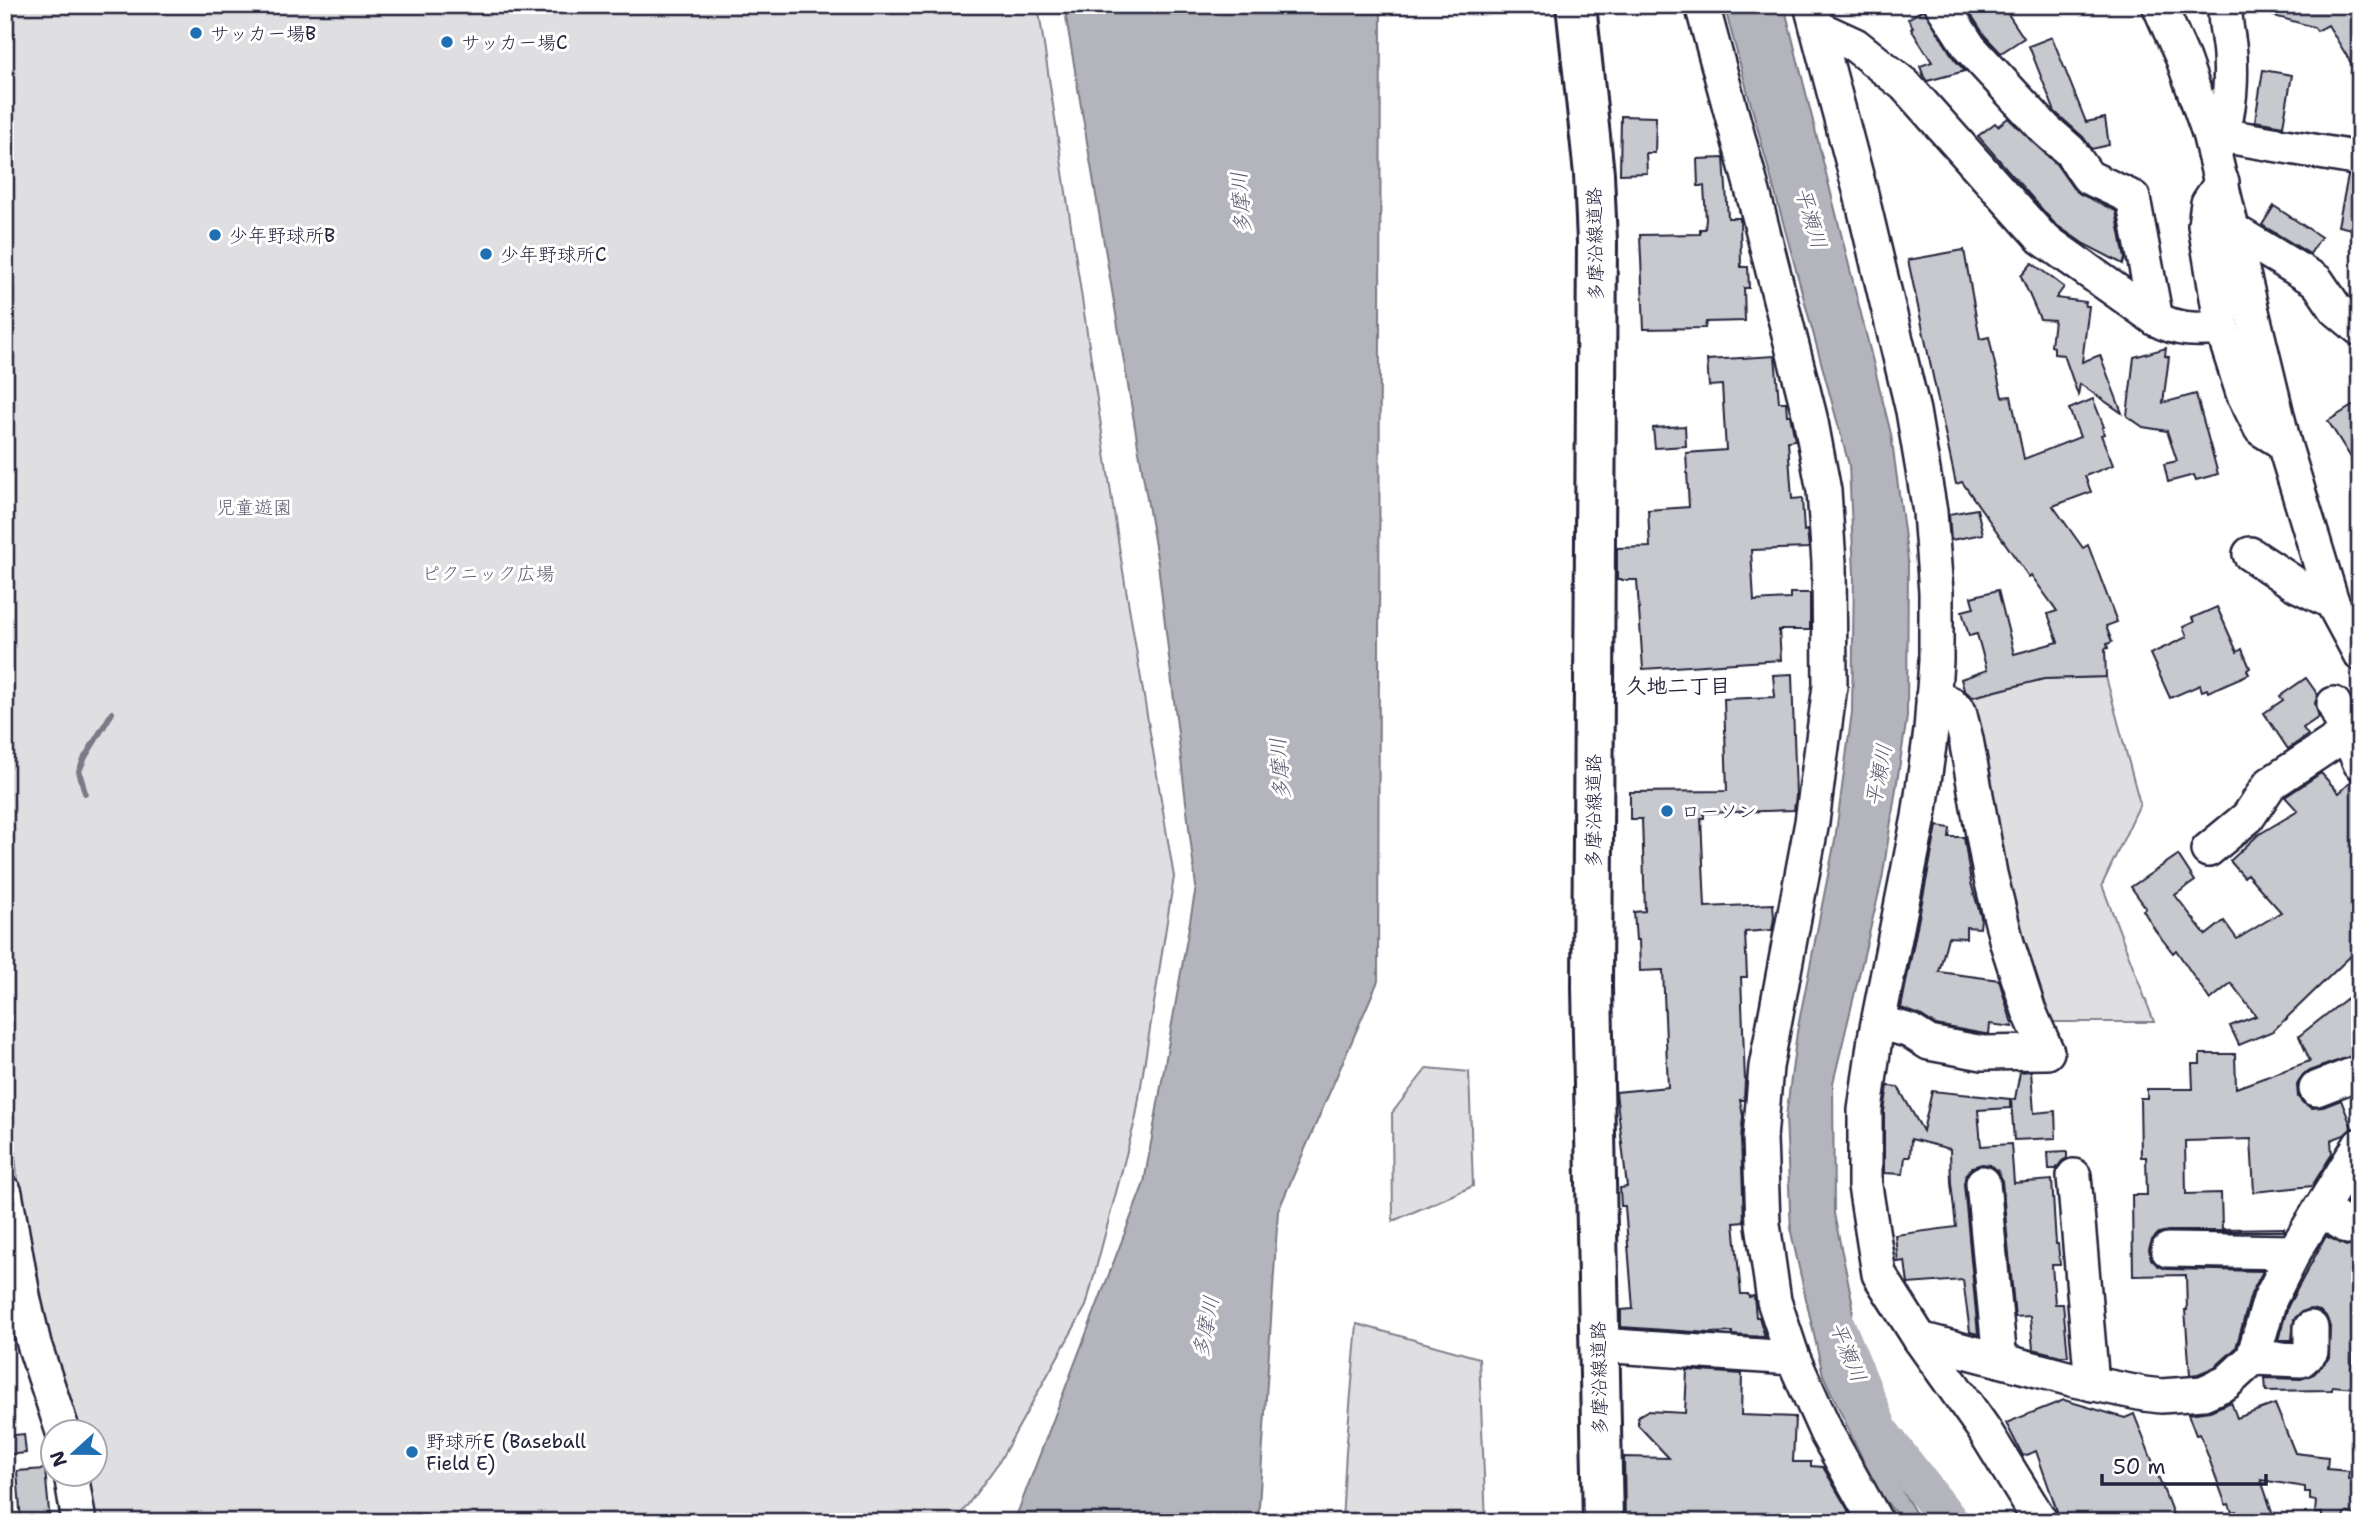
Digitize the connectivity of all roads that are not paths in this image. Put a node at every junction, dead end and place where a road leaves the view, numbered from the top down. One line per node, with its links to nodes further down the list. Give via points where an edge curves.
1 (1576, 5): 33 (main road, 多摩沿線道路, via 1597,242 1592,987)
2 (1702, 5): 35 (street, via 1810,417 1824,491 1829,562 1830,686 1812,822 1766,1067 1760,1138 1768,1263 1774,1301)
3 (1942, 5): 10 (street, via 1970,48 2070,151 2088,177 2133,198)
4 (2159, 5): 7 (street)
5 (2225, 5): 7 (street, via 2230,93)
6 (1815, 17): 10 (street, via 1905,85 2042,238); 17 (street, via 1913,411 1930,512 1936,592)
7 (2217, 151): 8 (street); 9 (street); 11 (street, via 2205,225)
8 (2360, 159)
9 (2234, 231): 12 (street, via 2317,281 2336,309); 13 (street)
10 (2156, 319): 11 (street, via 2188,331)
11 (2222, 328): 13 (street, via 2243,393 2261,429)
12 (2360, 329)
13 (2284, 444): 15 (street)
14 (2250, 554): 15 (street, via 2297,586)
15 (2332, 602): 16 (street)
16 (2360, 654)
17 (1933, 696): 20 (street, via 1919,817); 20 (street, via 1958,711 2007,943 2048,1052 1983,1053 1929,1043 1910,1031)
18 (2350, 734): 19 (street, via 2270,784 2248,817)
19 (2208, 850)
20 (1878, 1026): 32 (street, via 1865,1110 1865,1186 1879,1274)
21 (2360, 1072): 22 (street)
22 (2315, 1089)
23 (2360, 1145): 27 (street)
24 (2074, 1176): 37 (street)
25 (1983, 1183): 36 (street)
26 (5, 1193): 38 (street, via 34,1344)
27 (2320, 1209): 28 (street); 30 (street)
28 (2348, 1227)
29 (2168, 1250): 30 (street)
30 (2294, 1252): 34 (street, via 2270,1299)
31 (2311, 1328): 34 (street, via 2311,1351 2301,1360)
32 (1920, 1339): 36 (street); 43 (street)
33 (1599, 1345): 35 (street); 41 (main road, 多摩沿線道路)
34 (2253, 1358): 37 (street, via 2226,1383 2203,1393 2161,1396)
35 (1793, 1359): 42 (street, via 1827,1434)
36 (2000, 1360): 37 (street)
37 (2092, 1384)
38 (58, 1418)
39 (73, 1488): 40 (street)
40 (79, 1522)
41 (1602, 1522)
42 (1876, 1522)
43 (2041, 1522)

